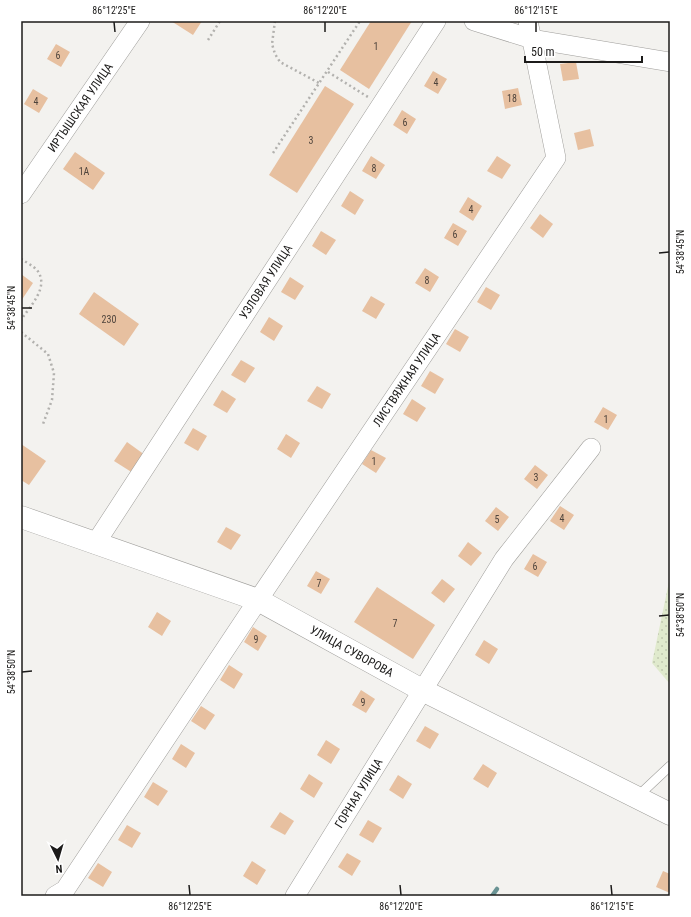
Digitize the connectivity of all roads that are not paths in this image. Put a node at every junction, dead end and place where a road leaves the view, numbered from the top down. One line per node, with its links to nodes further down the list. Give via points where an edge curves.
1 (436, 21): 9 (street, УЗЛОВАЯ УЛИЦА)
2 (474, 21): 4 (street)
3 (133, 24): 6 (street, ИРТЫШСКАЯ УЛИЦА)
4 (530, 30): 5 (street); 10 (street, ЛИСТВЯЖНАЯ УЛИЦА, via 556,158)
5 (670, 62)
6 (21, 194)
7 (591, 448): 11 (street, ГОРНАЯ УЛИЦА, via 504,559)
8 (21, 516): 9 (street, УЛИЦА СУВОРОВА)
9 (95, 544): 10 (street, УЛИЦА СУВОРОВА)
10 (258, 600): 11 (street, УЛИЦА СУВОРОВА); 15 (street, ЛИСТВЯЖНАЯ УЛИЦА, via 65,890)
11 (422, 690): 13 (street, УЛИЦА СУВОРОВА); 16 (street, ГОРНАЯ УЛИЦА)
12 (670, 766): 13 (lane)
13 (636, 797): 14 (street, УЛИЦА СУВОРОВА)
14 (670, 814)
15 (55, 896)
16 (295, 896)

